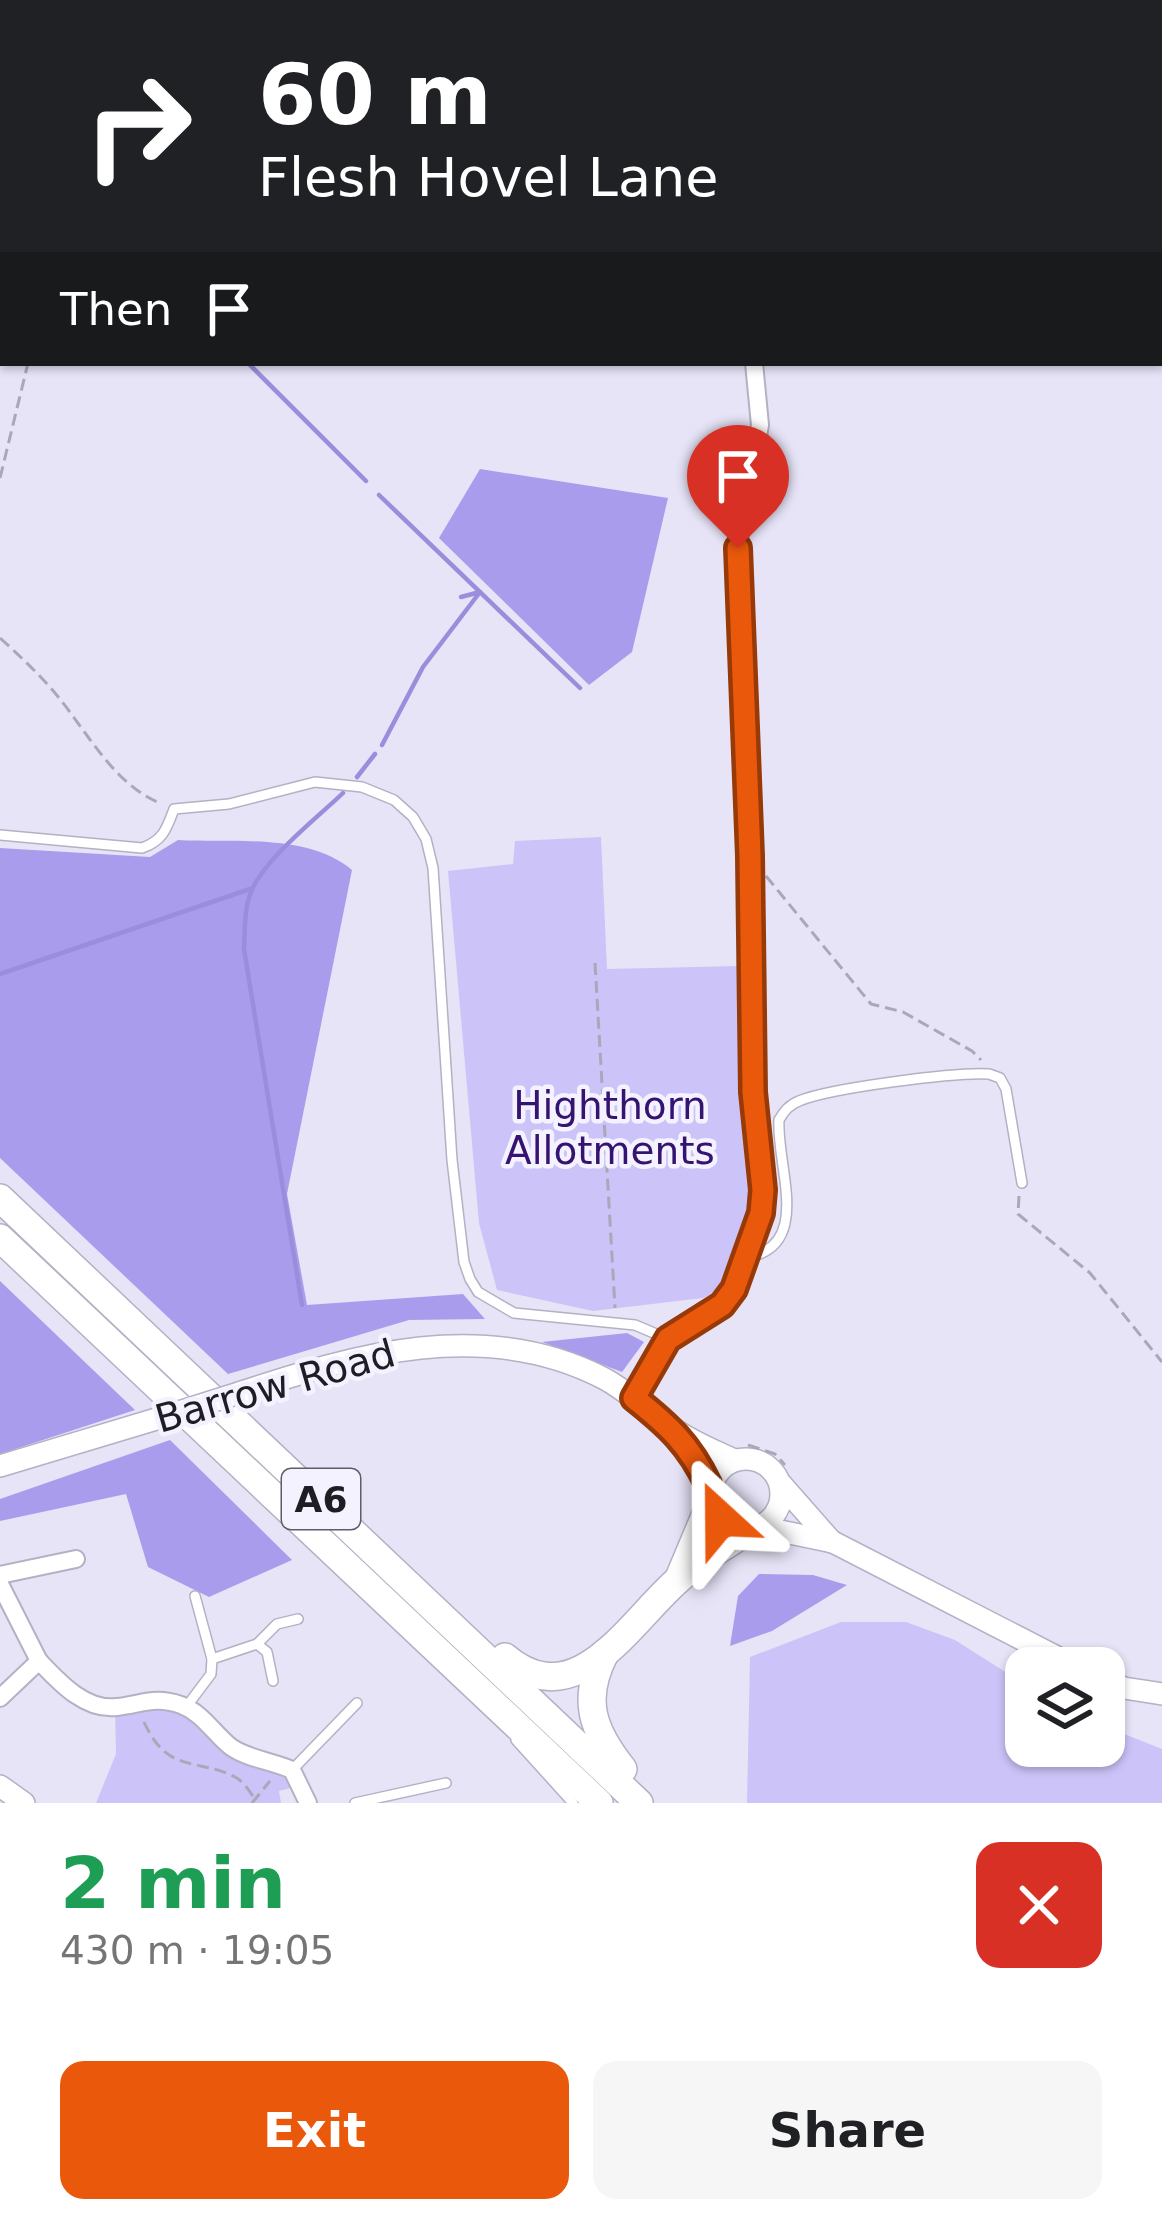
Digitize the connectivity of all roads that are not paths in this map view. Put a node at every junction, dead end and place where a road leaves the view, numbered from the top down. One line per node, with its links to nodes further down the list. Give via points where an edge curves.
1 (754, 366): 7 (street, via 760,425 738,548 753,1092 763,1190)
2 (0, 835): 9 (lane, via 142,848 156,843 174,809 315,782 394,800 426,839 433,868 452,1160 470,1280 514,1313 635,1325)
3 (1022, 1183): 7 (lane, via 1000,1078 980,1073 800,1100 784,1110 778,1133 788,1208 782,1237)
4 (0, 1198): 16 (highway, A6)
5 (0, 1238): 8 (highway, A6)
6 (0, 1252): 8 (highway)
7 (745, 1258): 9 (street, via 722,1305)
8 (91, 1322): 32 (highway, A6)
9 (668, 1339): 10 (street)
10 (634, 1398): 11 (street, Barrow Road); 13 (street, Barrow Road, bridge, via 536,1353 466,1343 355,1357)
11 (677, 1432): 12 (street, Barrow Road); 15 (street, Barrow Road)
12 (738, 1453): 14 (street); 15 (street)
13 (0, 1466)
14 (785, 1477): 17 (street, via 779,1508); 18 (street)
15 (711, 1496): 17 (street, via 721,1519); 21 (highway)
16 (346, 1523): 27 (highway, via 518,1668 556,1678); 45 (highway, A6)
17 (754, 1529): 18 (street); 21 (highway)
18 (833, 1542): 26 (street)
19 (76, 1559): 20 (street)
20 (0, 1575)
21 (679, 1578): 27 (highway)
22 (0, 1584): 29 (street)
23 (195, 1596): 28 (lane)
24 (298, 1619): 25 (lane, via 277,1624)
25 (256, 1644): 28 (lane); 30 (lane, via 267,1652)
26 (1037, 1647)
27 (605, 1653): 46 (highway, via 591,1679 597,1728)
28 (212, 1659): 36 (lane, via 211,1675)
29 (39, 1661): 34 (street); 36 (street, via 78,1697 115,1708 153,1698)
30 (273, 1681)
31 (1125, 1688): 33 (street)
32 (481, 1689): 43 (lane, via 527,1756); 44 (highway, A6)
33 (1162, 1694)
34 (0, 1698)
35 (357, 1703): 37 (lane)
36 (186, 1707): 37 (street, via 242,1754)
37 (292, 1770): 41 (street)
38 (446, 1783): 42 (lane)
39 (0, 1786): 40 (street)
40 (24, 1803)
41 (308, 1803)
42 (355, 1803)
43 (573, 1803)
44 (599, 1803)
45 (639, 1803)
46 (651, 1803)

